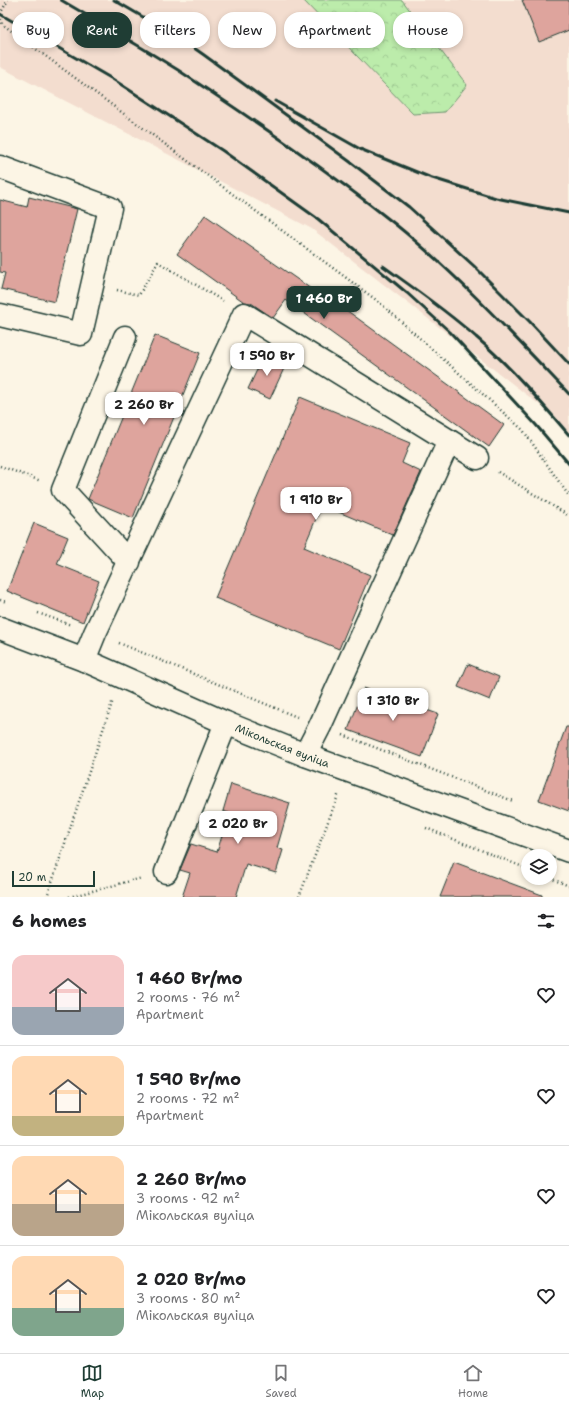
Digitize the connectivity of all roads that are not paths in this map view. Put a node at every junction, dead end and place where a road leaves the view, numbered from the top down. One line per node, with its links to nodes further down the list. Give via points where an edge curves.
1 (0, 167): 2 (street, via 110,208 80,334)
2 (0, 315)
3 (125, 337): 6 (street, via 63,490)
4 (449, 441): 5 (street); 6 (street, via 244,314); 10 (street)
5 (477, 458)
6 (129, 562): 8 (street)
7 (0, 628): 8 (street, Мікольская вуліца)
8 (84, 660): 9 (street, Мікольская вуліца)
9 (226, 723): 10 (street, Мікольская вуліца); 12 (street)
10 (305, 755): 11 (street, Мікольская вуліца)
11 (569, 851)
12 (166, 872)

